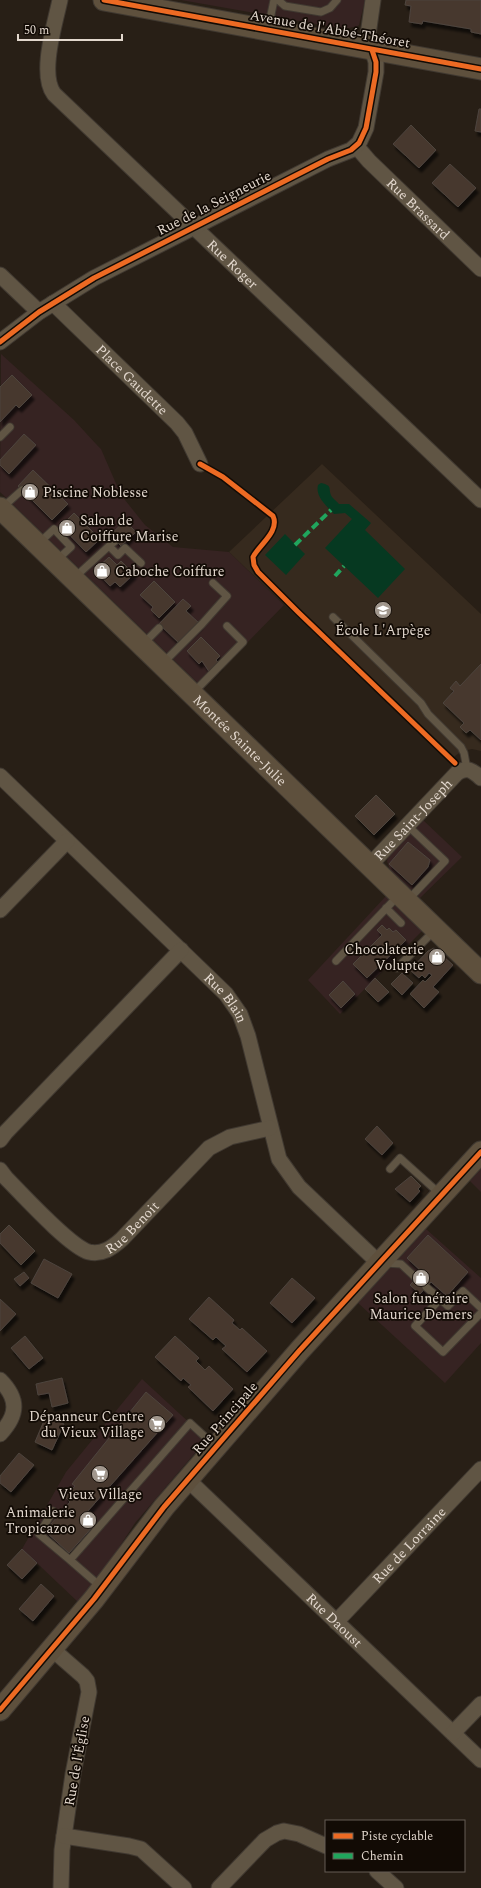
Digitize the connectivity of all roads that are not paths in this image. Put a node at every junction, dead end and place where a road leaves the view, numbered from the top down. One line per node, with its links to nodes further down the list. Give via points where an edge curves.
1 (60, 0): 12 (street, Rue Roger, via 47,69 50,88)
2 (104, 0): 7 (street, Avenue de l'Abbé-Théoret)
3 (274, 0): 8 (lane)
4 (278, 0): 5 (lane, via 285,6 321,12)
5 (338, 0)
6 (373, 0): 9 (street, via 368,29)
7 (158, 5): 8 (street, Avenue de l'Abbé-Théoret)
8 (268, 30): 9 (street, Avenue de l'Abbé-Théoret)
9 (372, 50): 10 (street, Avenue de l'Abbé-Théoret); 11 (street, via 376,72 364,134)
10 (481, 69)
11 (357, 147): 12 (street, Rue de la Seigneurie); 13 (street, Rue Brassard, via 369,162)
12 (193, 227): 15 (street, Rue de la Seigneurie, via 94,278); 22 (street, Rue Roger)
13 (481, 269)
14 (0, 274): 16 (street)
15 (53, 303): 16 (street, Rue de la Seigneurie); 20 (street, Place Gaudette, via 177,423 185,433)
16 (39, 312): 17 (street, Rue de la Seigneurie)
17 (0, 342)
18 (10, 427): 19 (lane)
19 (0, 437)
20 (200, 464)
21 (22, 490): 23 (lane)
22 (481, 500)
23 (0, 509): 27 (street, Montée Sainte-Julie)
24 (115, 540): 25 (lane)
25 (109, 546): 26 (lane, via 118,555 125,548); 27 (lane)
26 (141, 564)
27 (74, 579): 32 (street, Montée Sainte-Julie)
28 (213, 583): 33 (lane, via 227,596)
29 (333, 617): 35 (lane, via 421,703 428,714 461,747)
30 (227, 626): 34 (lane, via 243,642)
31 (160, 628): 32 (lane)
32 (142, 645): 33 (street, Montée Sainte-Julie)
33 (161, 664): 34 (street, Montée Sainte-Julie)
34 (192, 694): 40 (street, Montée Sainte-Julie)
35 (467, 769): 37 (street, Rue Saint-Joseph); 38 (street, Rue Saint-Joseph, via 457,773)
36 (0, 776): 39 (street, Rue Blain)
37 (481, 778)
38 (407, 825): 40 (street, Rue Saint-Joseph); 41 (lane, via 445,861)
39 (67, 841): 42 (street); 45 (street, Rue Blain)
40 (370, 866): 41 (street, Montée Sainte-Julie)
41 (397, 901): 43 (lane); 44 (street, Montée Sainte-Julie); 46 (lane)
42 (0, 910)
43 (401, 923)
44 (436, 930): 47 (lane); 48 (street, Montée Sainte-Julie)
45 (181, 950): 49 (street, Rue Blain, via 226,994 240,1014 252,1050); 50 (street)
46 (336, 961)
47 (397, 968)
48 (481, 973)
49 (270, 1128): 53 (street, Rue Benoit, via 230,1137 209,1148 122,1239 106,1251 89,1252 71,1242); 55 (street, Rue Blain, via 279,1159 291,1178)
50 (0, 1140)
51 (481, 1152): 54 (street, Rue Principale)
52 (390, 1169): 54 (lane, via 400,1158)
53 (0, 1170)
54 (441, 1195): 55 (street, Rue Principale)
55 (379, 1262): 56 (lane, via 401,1264); 63 (street, Rue Principale)
56 (416, 1278)
57 (426, 1287): 58 (lane)
58 (440, 1299): 59 (lane, via 448,1306 463,1291); 60 (lane, via 415,1326 442,1352)
59 (481, 1308)
60 (481, 1313)
61 (0, 1380): 62 (street, via 9,1390 14,1404 11,1420)
62 (0, 1434)
63 (216, 1447): 65 (street, Rue Principale); 67 (lane, via 190,1423)
64 (481, 1469): 69 (street, Rue de Lorraine)
65 (187, 1479): 68 (street, Rue Principale, via 150,1523); 69 (street, Rue Daoust)
66 (53, 1511): 67 (lane, via 39,1534)
67 (70, 1560): 68 (lane)
68 (103, 1588): 70 (street, Rue Principale)
69 (336, 1622): 73 (street, Rue Daoust)
70 (52, 1649): 72 (street, Rue Principale); 75 (street, Rue de l'Église, via 83,1676 89,1692)
71 (481, 1704): 73 (street)
72 (0, 1710)
73 (452, 1733): 74 (street, Rue Daoust)
74 (481, 1760)
75 (64, 1836): 78 (street, Rue de l'Église); 79 (street, via 141,1849)
76 (325, 1846): 80 (street, via 299,1834 284,1831 277,1833 265,1840)
77 (378, 1872): 81 (street)
78 (61, 1888)
79 (184, 1888)
80 (219, 1888)
81 (396, 1888)

